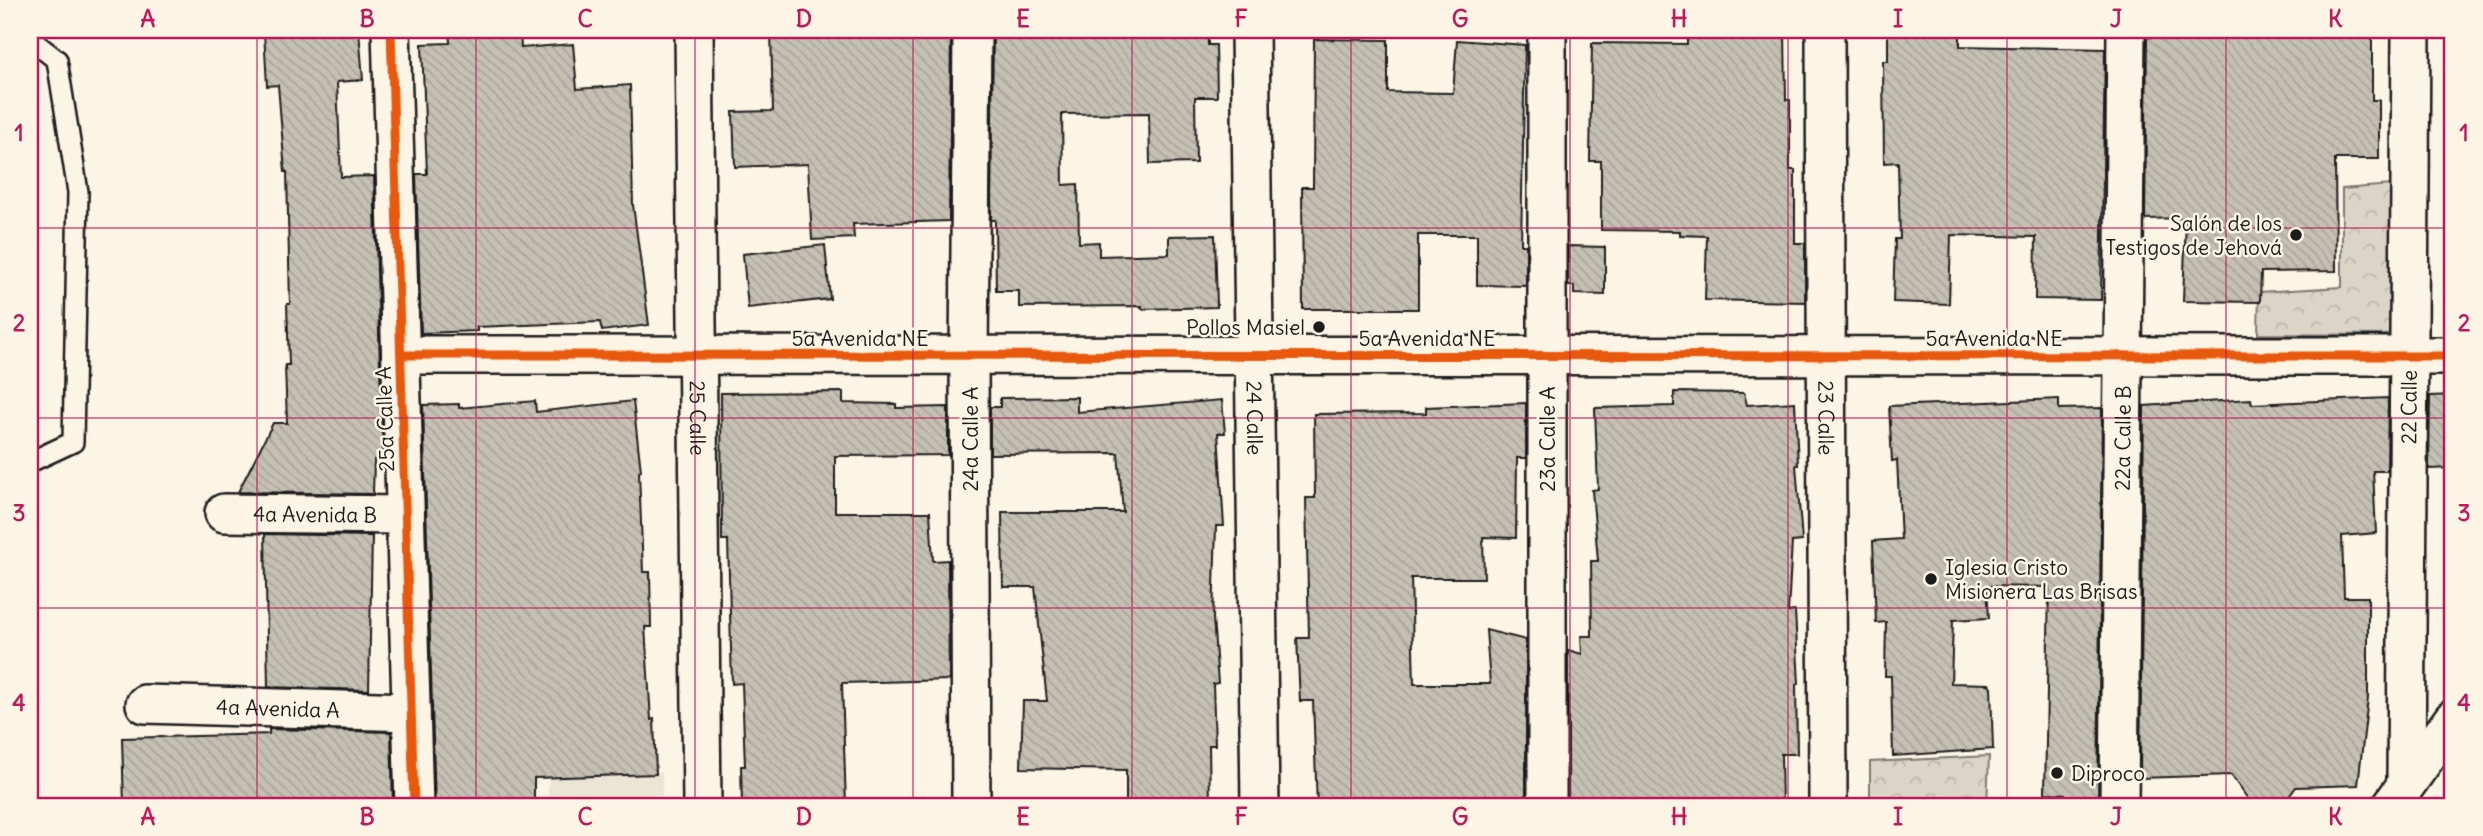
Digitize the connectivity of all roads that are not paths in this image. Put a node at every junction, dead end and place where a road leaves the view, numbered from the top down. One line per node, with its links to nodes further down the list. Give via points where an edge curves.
1 (391, 30): 10 (street, 25a Calle A)
2 (694, 30): 12 (street, 25 Calle)
3 (972, 30): 13 (street, 24a Calle A)
4 (1250, 30): 11 (street, 24 Calle)
5 (1547, 30): 14 (street, 23a Calle A)
6 (1825, 30): 15 (street, 23 Calle)
7 (2126, 30): 16 (street, 22a Calle B)
8 (2411, 30): 17 (street, 22 Calle)
9 (30, 39): 19 (lane, via 57,60 78,192 73,442)
10 (401, 355): 12 (street, 5a Avenida NE); 21 (street, 25a Calle A)
11 (1254, 355): 13 (street, 5a Avenida NE); 14 (street, 5a Avenida NE); 29 (street, 24 Calle)
12 (698, 356): 13 (street, 5a Avenida NE); 27 (street, 25 Calle)
13 (969, 356): 28 (street, 24a Calle A)
14 (1547, 356): 15 (street, 5a Avenida NE); 30 (street, 23a Calle A)
15 (1826, 356): 16 (street, 5a Avenida NE); 31 (street, 23 Calle)
16 (2123, 356): 17 (street, 5a Avenida NE); 32 (street, 22a Calle B)
17 (2409, 356): 18 (street, 5a Avenida NE); 25 (street, 22 Calle)
18 (2453, 356)
19 (30, 462)
20 (224, 513): 21 (street, 4a Avenida B)
21 (405, 515): 23 (street, 25a Calle A)
22 (145, 704): 23 (street, 4a Avenida A)
23 (411, 712): 26 (street, 25a Calle A)
24 (2453, 719): 25 (street)
25 (2399, 795)
26 (414, 806)
27 (702, 806)
28 (971, 806)
29 (1259, 806)
30 (1547, 806)
31 (1828, 806)
32 (2119, 806)

